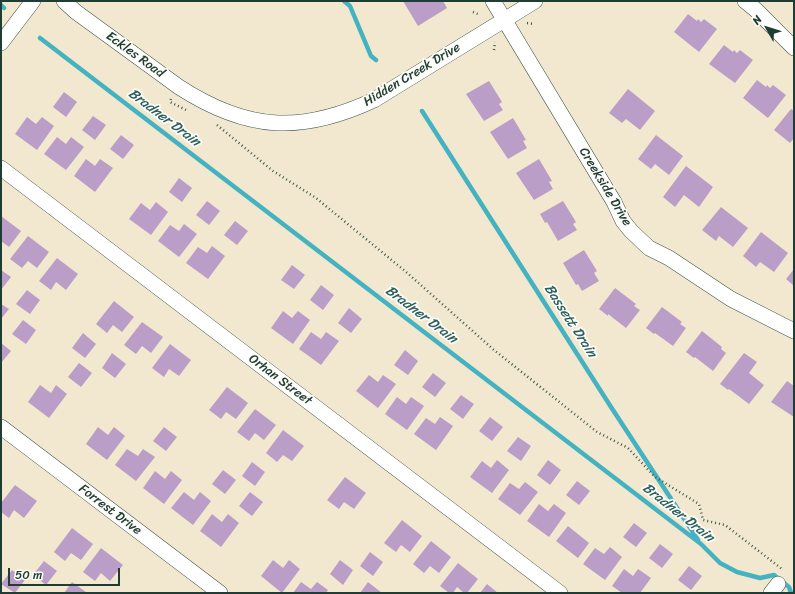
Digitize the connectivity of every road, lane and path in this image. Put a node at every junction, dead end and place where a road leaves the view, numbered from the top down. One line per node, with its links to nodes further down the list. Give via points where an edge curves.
1 (33, 1): 12 (street)
2 (64, 1): 15 (street, Eckles Road)
3 (493, 1): 8 (street, Creekside Drive)
4 (535, 1): 8 (street, Hidden Creek Drive)
5 (745, 1): 13 (street)
6 (472, 12): 7 (path)
7 (480, 15)
8 (504, 19): 16 (street, Hidden Creek Drive, via 374,100 331,117 308,122 259,122); 20 (street, Creekside Drive, via 631,231 650,248 731,299)
9 (526, 23): 10 (path)
10 (534, 24)
11 (496, 42): 14 (path)
12 (1, 43)
13 (794, 48)
14 (494, 50)
15 (172, 82): 16 (street, Eckles Road); 17 (path, via 170,102)
16 (210, 104)
17 (191, 112)
18 (212, 122): 22 (path, via 273,171 322,203 405,271 494,350 597,432 628,448 655,477 698,504 704,520 725,525)
19 (1, 168): 24 (street, Orhan Street)
20 (794, 331)
21 (1, 426): 23 (street, Forrest Drive)
22 (779, 583)
23 (220, 593)
24 (560, 593)

